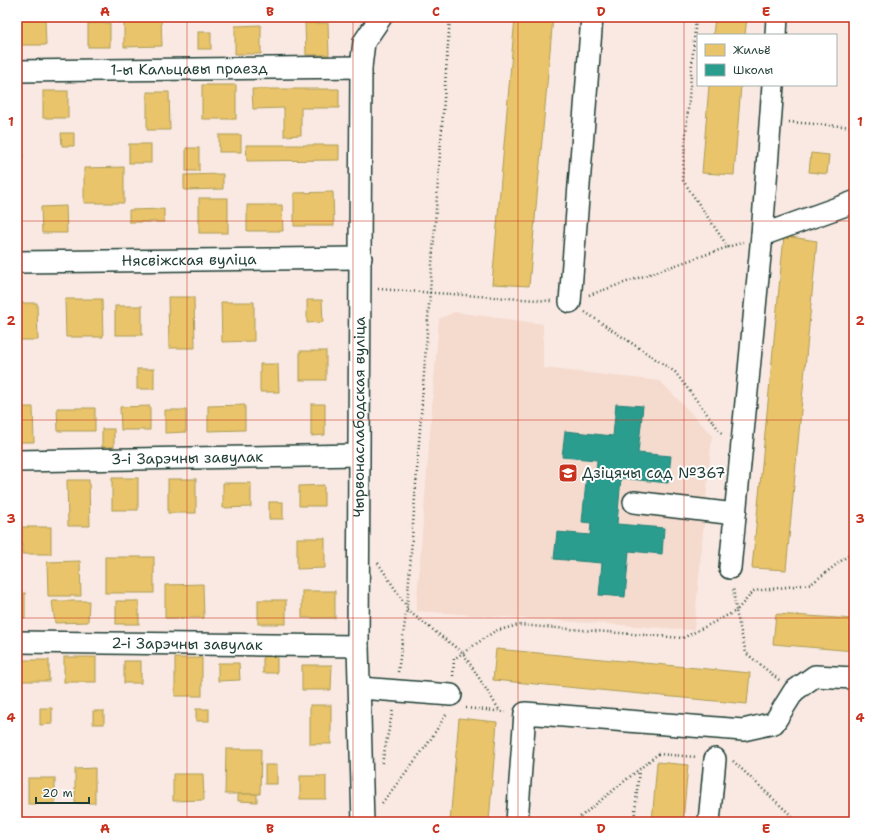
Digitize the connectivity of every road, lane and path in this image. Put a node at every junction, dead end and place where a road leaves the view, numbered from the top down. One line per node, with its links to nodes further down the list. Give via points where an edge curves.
1 (381, 17): 9 (street, Чырвонаслабодская вуліца, via 364,42)
2 (450, 17): 20 (path)
3 (592, 17): 21 (street)
4 (619, 17): 5 (path)
5 (640, 17)
6 (696, 17): 16 (path, via 682,178)
7 (777, 17): 8 (street)
8 (776, 34)
9 (361, 67): 10 (street, 1-ы Кальцавы праезд); 17 (street, Чырвонаслабодская вуліца)
10 (17, 71)
11 (773, 86): 12 (street)
12 (771, 120): 13 (path); 15 (street)
13 (854, 127)
14 (854, 202): 15 (street)
15 (762, 236): 16 (path); 26 (street)
16 (728, 247): 21 (path)
17 (361, 258): 18 (street, Нясвіжская вуліца); 19 (street, Чырвонаслабодская вуліца)
18 (17, 262)
19 (360, 288): 20 (path); 23 (street, Чырвонаслабодская вуліца)
20 (430, 292): 21 (path); 30 (path)
21 (570, 302): 22 (path, via 676,372)
22 (724, 436)
23 (358, 455): 24 (street, 3-і Зарэчны завулак); 33 (street, Чырвонаслабодская вуліца)
24 (17, 461)
25 (634, 502): 26 (street)
26 (734, 514): 29 (street)
27 (854, 551): 31 (path, via 811,584 754,591)
28 (374, 557): 30 (path)
29 (730, 568): 31 (path)
30 (407, 608): 34 (path); 37 (path)
31 (736, 611): 34 (path, via 683,638 519,625 495,631); 38 (path, via 746,653)
32 (17, 642): 33 (street, 2-і Зарэчны завулак)
33 (358, 646): 36 (street, Чырвонаслабодская вуліца)
34 (463, 653): 39 (path, via 454,659); 40 (path)
35 (854, 678): 38 (street, via 815,676)
36 (360, 688): 37 (street); 46 (street, Чырвонаслабодская вуліца)
37 (396, 691): 39 (street); 43 (path)
38 (794, 691): 41 (street, via 774,723 743,730)
39 (451, 701): 40 (path); 45 (path, via 427,745)
40 (500, 711): 41 (path)
41 (525, 713): 47 (street)
42 (715, 759): 44 (path, via 658,754); 50 (street); 51 (path, via 736,761)
43 (382, 765)
44 (639, 770): 48 (path); 49 (path)
45 (380, 806)
46 (363, 822)
47 (517, 822)
48 (574, 822)
49 (634, 822)
50 (709, 822)
51 (798, 822)

